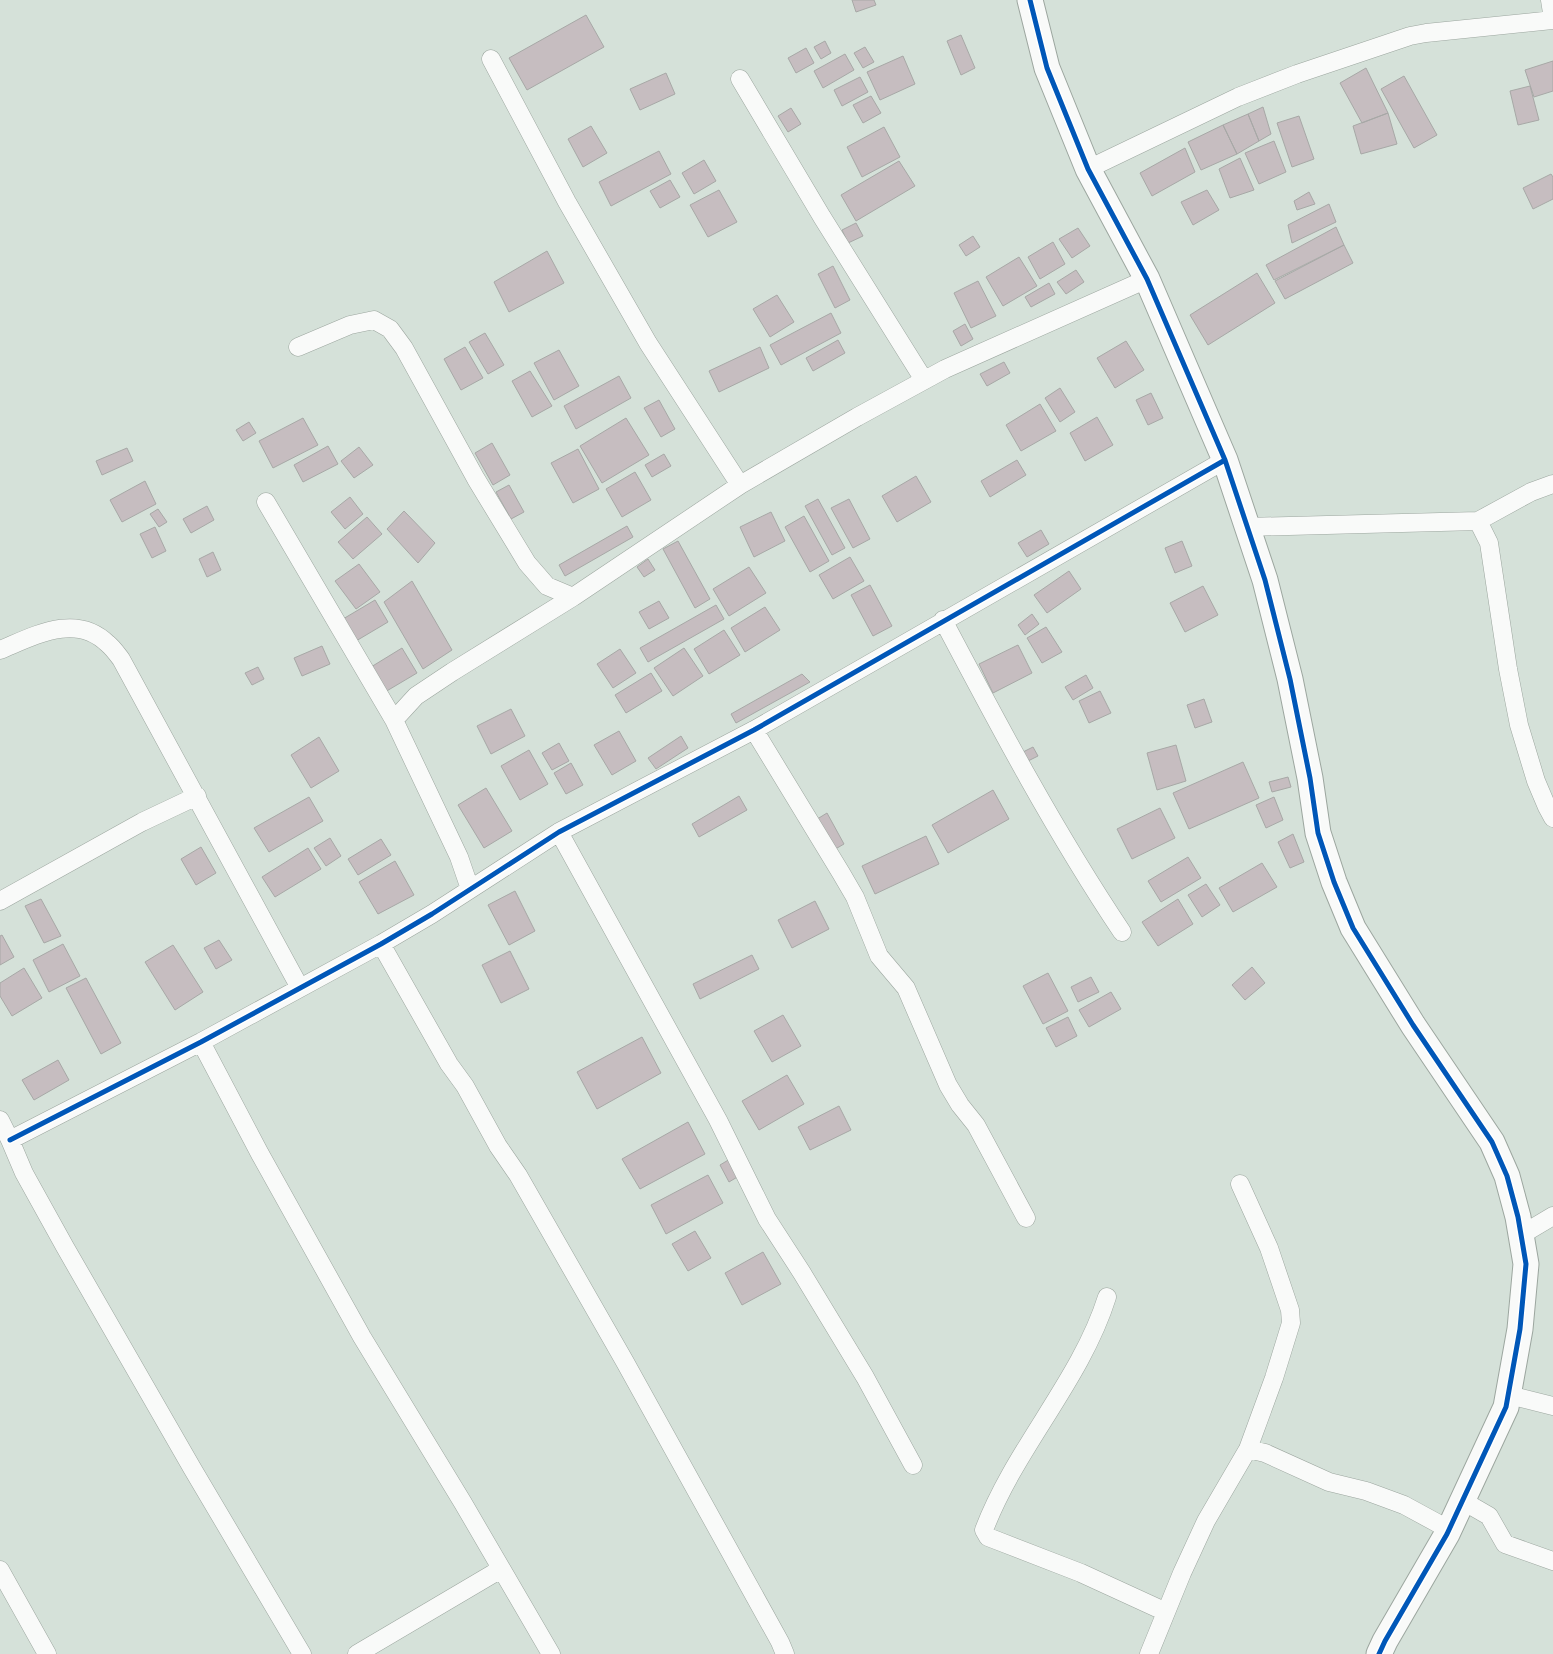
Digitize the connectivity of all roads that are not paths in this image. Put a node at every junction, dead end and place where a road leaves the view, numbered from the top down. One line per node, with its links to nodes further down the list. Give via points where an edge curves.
1 (1550, 0): 3 (street)
2 (1032, 1): 6 (street, via 1048,68)
3 (1553, 19): 6 (street, via 1410,36 1238,97)
4 (491, 58): 12 (street, via 567,202 648,343)
5 (740, 79): 9 (street)
6 (1088, 170): 7 (street)
7 (1147, 279): 9 (street); 10 (street)
8 (298, 347): 16 (street, via 350,325 374,320 390,329 404,348 510,538 526,563)
9 (924, 380): 12 (street)
10 (1225, 460): 15 (street); 19 (street)
11 (1553, 484): 14 (street, via 1531,492)
12 (740, 485): 17 (street)
13 (266, 502): 21 (street)
14 (1478, 521): 15 (street); 24 (street, via 1489,543 1519,725 1536,780)
15 (1247, 528): 37 (street, via 1265,580 1290,679 1318,833 1334,882 1353,928 1413,1025 1492,1142 1507,1176)
16 (547, 586): 17 (street); 18 (street)
17 (573, 597): 18 (street)
18 (549, 612): 21 (street, via 416,696)
19 (944, 620): 22 (street); 28 (street, via 1022,770 1084,876)
20 (0, 650): 23 (street, via 43,632 71,627 92,633 108,643 121,659)
21 (394, 720): 26 (street, via 459,857)
22 (754, 730): 25 (street); 36 (street, via 854,897 879,956 906,988 948,1085 976,1125)
23 (197, 796): 27 (street, via 142,822); 30 (street)
24 (1553, 818)
25 (559, 832): 26 (street); 42 (street, via 718,1120 767,1219 865,1377)
26 (470, 889): 29 (street)
27 (0, 901)
28 (1122, 932)
29 (381, 944): 30 (street); 53 (street, via 620,1354)
30 (300, 988): 31 (street)
31 (201, 1042): 33 (street); 46 (street, via 362,1337)
32 (0, 1120): 33 (street)
33 (10, 1140): 50 (street, via 24,1173 65,1247)
34 (1240, 1184): 41 (street, via 1269,1248 1290,1310 1291,1324)
35 (1553, 1216): 37 (street)
36 (1026, 1218)
37 (1521, 1235): 39 (street, via 1526,1264)
38 (1107, 1297): 48 (street, via 1085,1350 1016,1464 984,1530 988,1536)
39 (1509, 1395): 40 (street); 43 (street)
40 (1553, 1406)
41 (1248, 1449): 44 (street, via 1329,1482 1404,1505); 48 (street, via 1206,1521)
42 (913, 1465)
43 (1463, 1501): 44 (street); 45 (street, via 1488,1516 1505,1544)
44 (1450, 1530): 55 (street)
45 (1553, 1561)
46 (501, 1569): 51 (street); 52 (street)
47 (0, 1570): 49 (street)
48 (1166, 1612): 54 (street)
49 (47, 1654)
50 (302, 1654)
51 (357, 1654)
52 (551, 1654)
53 (785, 1654)
54 (1149, 1654)
55 (1379, 1654)

